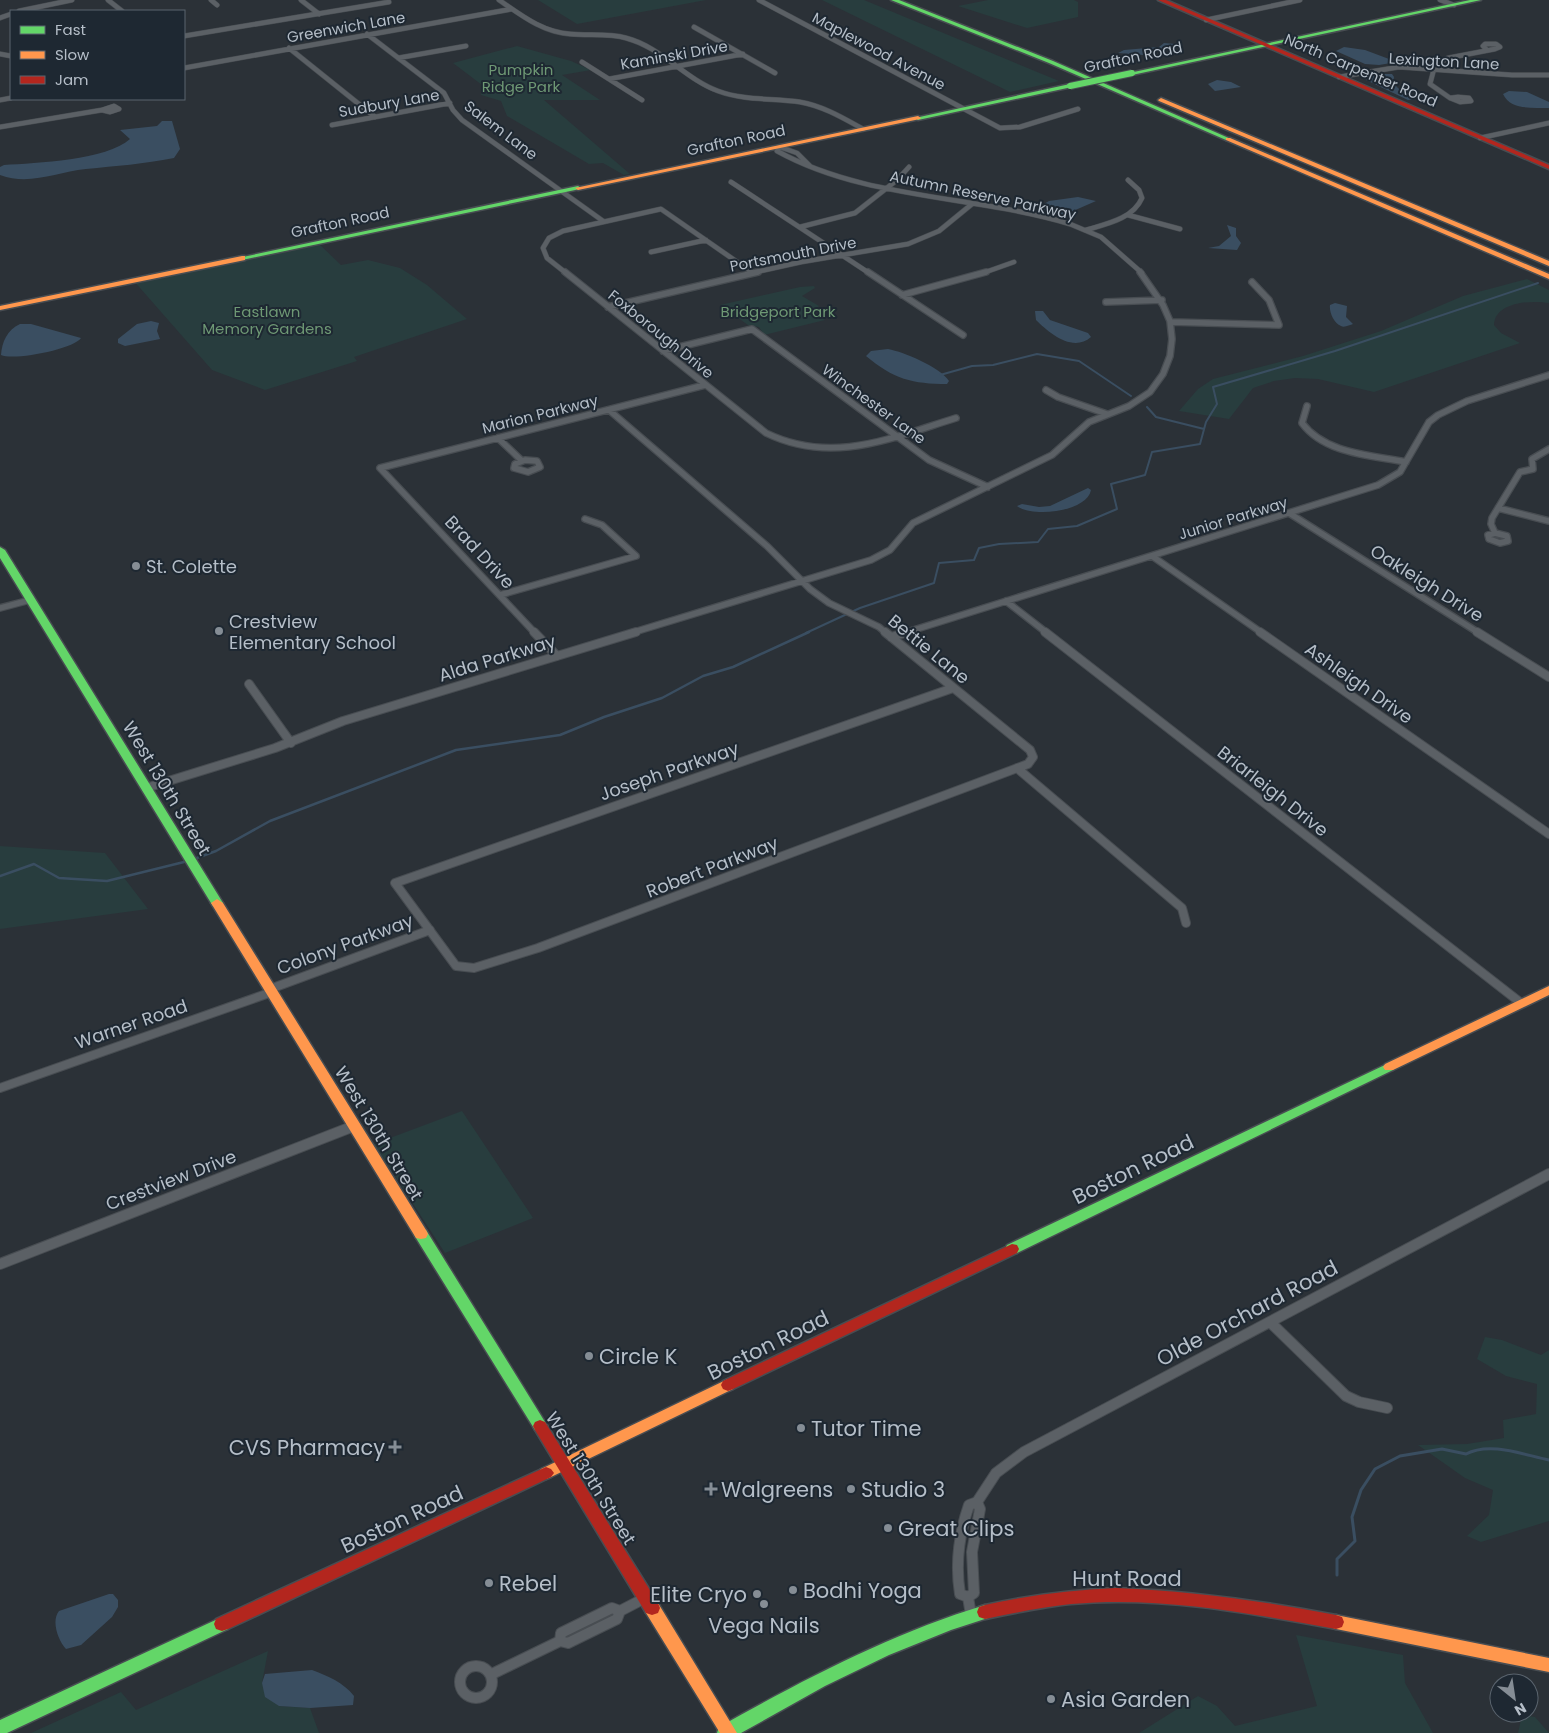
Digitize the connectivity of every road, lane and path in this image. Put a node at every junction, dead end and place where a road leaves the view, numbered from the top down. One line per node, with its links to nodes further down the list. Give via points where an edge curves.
1 (72, 0): 17 (street)
2 (108, 0): 18 (street)
3 (211, 0): 14 (street)
4 (301, 0): 19 (street)
5 (499, 0): 16 (street)
6 (759, 0): 41 (street, Maplewood Avenue)
7 (894, 0): 70 (main road, via 1051,62)
8 (918, 0): 68 (main road)
9 (1161, 0): 20 (main road, North Carpenter Road)
10 (1300, 0): 20 (street)
11 (1440, 0): 15 (street)
12 (1478, 0): 15 (main road, Grafton Road)
13 (388, 1): 19 (street)
14 (218, 5)
15 (1454, 5): 24 (main road, Grafton Road)
16 (512, 9): 22 (street, Greenwich Lane); 31 (street, via 552,32 634,41)
17 (24, 10)
18 (121, 10)
19 (319, 14): 23 (street)
20 (1206, 20): 24 (main road, North Carpenter Road)
21 (694, 27): 28 (street)
22 (367, 34): 26 (street, Greenwich Lane); 29 (street, Salem Lane)
23 (185, 36)
24 (1264, 45): 36 (main road, North Carpenter Road); 41 (main road, Grafton Road, bridge)
25 (466, 46): 29 (street)
26 (289, 48): 32 (street, Greenwich Lane); 44 (street)
27 (1487, 50): 33 (street, via 1443,60)
28 (743, 54): 31 (street, Kaminski Drive); 34 (street)
29 (398, 58): 40 (street, Salem Lane, via 444,93)
30 (582, 62): 37 (street)
31 (677, 66): 37 (street, Kaminski Drive); 48 (street, via 728,95 815,105)
32 (185, 68)
33 (1433, 69): 35 (street, Lexington Lane, via 1508,76); 36 (street, Lexington Lane, via 1382,68); 38 (street, via 1431,86)
34 (774, 73)
35 (1549, 75)
36 (1339, 77): 49 (main road, North Carpenter Road)
37 (609, 79): 39 (street)
38 (1450, 98)
39 (642, 100)
40 (450, 103): 44 (street, Sudbury Lane); 57 (street, Salem Lane, via 462,120)
41 (962, 108): 42 (street, Maplewood Avenue, via 998,127 1011,129); 48 (main road, Grafton Road)
42 (1078, 109)
43 (102, 110): 47 (street)
44 (375, 117): 46 (street, Sudbury Lane)
45 (1549, 123): 49 (street)
46 (332, 125)
47 (0, 127)
48 (863, 129): 50 (main road, Grafton Road)
49 (1480, 138): 53 (main road, North Carpenter Road)
50 (779, 147): 51 (street, Autumn Reserve Parkway, via 795,151); 51 (street, Autumn Reserve Parkway, via 776,151); 57 (main road, Grafton Road)
51 (810, 166): 56 (street, Autumn Reserve Parkway, via 839,178)
52 (909, 167): 56 (street)
53 (1549, 167)
54 (1128, 180): 59 (street, via 1138,186 1142,197 1138,207)
55 (731, 182): 61 (street)
56 (888, 188): 58 (street, Autumn Reserve Parkway); 61 (street, via 852,214)
57 (563, 191): 60 (street, Salem Lane); 76 (main road, Grafton Road)
58 (972, 204): 63 (street, Autumn Reserve Parkway, via 1056,220); 66 (street, Portsmouth Drive, via 939,231 920,240)
59 (1128, 215): 62 (street); 63 (street)
60 (603, 221): 64 (street, Foxborough Drive, via 661,209); 75 (street, Foxborough Drive, via 556,234 544,243 542,251)
61 (800, 228): 66 (street)
62 (1180, 229)
63 (1086, 230): 73 (street, Autumn Reserve Parkway, via 1106,241 1133,264)
64 (706, 240): 65 (street); 69 (street)
65 (651, 252)
66 (843, 256): 69 (street, Portsmouth Drive); 72 (street)
67 (1014, 262): 72 (street, via 967,279)
68 (1549, 264)
69 (753, 274): 75 (street, Portsmouth Drive)
70 (1549, 277)
71 (1252, 282): 77 (street, via 1269,300 1279,325)
72 (902, 295): 78 (street)
73 (1162, 300): 74 (street); 77 (street, Autumn Reserve Parkway)
74 (1106, 302)
75 (608, 307): 79 (street, Foxborough Drive)
76 (0, 308)
77 (1171, 322): 85 (street, Autumn Reserve Parkway, via 1172,346 1158,382 1139,401)
78 (963, 335)
79 (663, 351): 81 (street, Foxborough Drive); 87 (street, Winchester Lane, via 752,329)
80 (1549, 374): 91 (street, Junior Parkway, via 1438,413 1429,422)
81 (705, 385): 84 (street, Marion Parkway); 87 (street, Foxborough Drive, via 766,433 788,443 841,448)
82 (1046, 390): 85 (street)
83 (1306, 406): 91 (street, via 1302,423 1318,439 1339,448)
84 (609, 410): 88 (street, Marion Parkway); 102 (street, Bettie Lane, via 768,546)
85 (1107, 414): 93 (street, Autumn Reserve Parkway, via 1085,425 1052,455)
86 (956, 418): 87 (street, Foxborough Drive)
87 (895, 435): 93 (street, Winchester Lane, via 934,463)
88 (498, 438): 90 (street); 92 (street, Marion Parkway)
89 (1549, 449): 94 (street, via 1532,459 1533,469 1520,472)
90 (521, 460)
91 (1406, 462): 95 (street, Junior Parkway, via 1397,474 1381,484)
92 (380, 468): 103 (street, Brad Drive)
93 (988, 488): 101 (street, Autumn Reserve Parkway, via 913,523 890,550)
94 (1498, 508): 97 (street); 98 (street, via 1491,522)
95 (1289, 513): 100 (street, Junior Parkway); 109 (street, Oakleigh Drive)
96 (585, 519): 103 (street, via 602,525 636,556)
97 (1549, 521)
98 (1495, 533)
99 (0, 550): 104 (main road, West 130th Street)
100 (1152, 556): 105 (street, Junior Parkway); 115 (street, Ashleigh Drive)
101 (859, 564): 102 (street, Alda Parkway)
102 (803, 582): 107 (street, Bettie Lane, via 819,596 869,621); 108 (street, Alda Parkway)
103 (500, 595): 108 (street, Brad Drive)
104 (30, 600): 106 (street); 114 (main road, West 130th Street)
105 (1006, 602): 107 (street, Junior Parkway); 121 (street, Briarleigh Drive)
106 (0, 608)
107 (891, 637): 111 (street, Bettie Lane)
108 (557, 656): 112 (street, Alda Parkway, via 343,721)
109 (1549, 678)
110 (249, 684): 112 (street)
111 (953, 688): 113 (street, Bettie Lane, via 1030,750 1031,761); 116 (street, Joseph Parkway)
112 (292, 742): 114 (street, Alda Parkway)
113 (1017, 768): 117 (street, via 1182,908); 118 (street, Robert Parkway, via 538,948 474,968 456,966)
114 (146, 788): 119 (main road, West 130th Street)
115 (1549, 834)
116 (395, 883): 118 (street, Robert Parkway)
117 (1186, 923)
118 (430, 930): 119 (street, Colony Parkway)
119 (271, 990): 122 (street, Warner Road); 123 (main road, West 130th Street)
120 (1549, 990): 121 (main road, Boston Road)
121 (1521, 1004): 128 (main road, Boston Road)
122 (0, 1088)
123 (354, 1126): 125 (street, Crestview Drive); 128 (main road, West 130th Street)
124 (1549, 1174): 126 (street, Olde Orchard Road)
125 (0, 1264)
126 (1270, 1322): 127 (street, via 1346,1396); 130 (street, Olde Orchard Road, via 1024,1452 994,1476 983,1488 977,1502 980,1509 972,1552 974,1593 968,1597)
127 (1387, 1408)
128 (562, 1465): 129 (main road, West 130th Street); 133 (main road, Boston Road)
129 (645, 1598): 132 (street, via 620,1611 612,1608 561,1633 560,1641); 134 (main road, West 130th Street)
130 (971, 1615): 131 (main road, Hunt Road, via 1016,1604 1080,1595 1188,1596 1277,1610); 134 (main road, Hunt Road, via 858,1659)
131 (1549, 1665)
132 (492, 1674)
133 (0, 1728)
134 (728, 1732)

